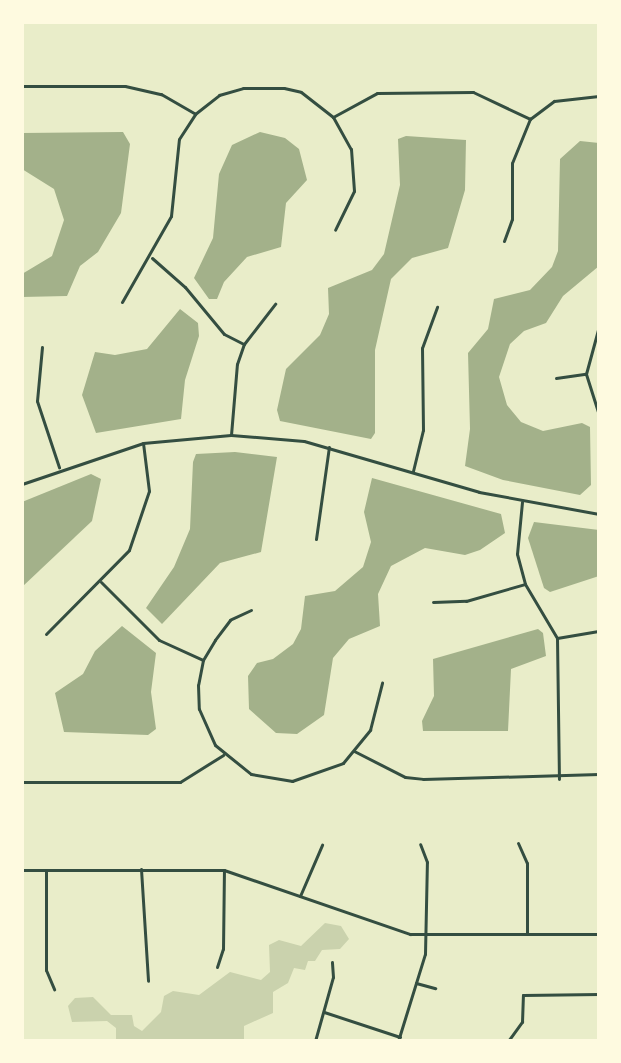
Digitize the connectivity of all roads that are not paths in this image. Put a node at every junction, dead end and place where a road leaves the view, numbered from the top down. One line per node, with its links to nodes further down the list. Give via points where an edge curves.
1 (22, 86): 3 (street, via 125,86 161,94)
2 (599, 96): 5 (street, via 554,101)
3 (195, 114): 4 (street, via 219,95 265,86 301,92); 8 (street, via 179,139 171,216)
4 (333, 117): 5 (street, via 377,93 417,89 473,92); 6 (street, via 351,149 354,191)
5 (530, 119): 7 (street, via 516,146 512,219)
6 (335, 230)
7 (504, 241)
8 (150, 257): 9 (street); 13 (street, via 185,287 224,334)
9 (122, 302)
10 (275, 304): 13 (street)
11 (437, 307): 23 (street, via 422,348 423,430)
12 (599, 326): 15 (street)
13 (244, 344): 19 (street, via 234,380)
14 (42, 347): 22 (street, via 37,401)
15 (586, 374): 16 (street); 17 (street)
16 (556, 378)
17 (598, 407): 18 (street)
18 (599, 415)
19 (231, 435): 20 (street); 21 (street)
20 (143, 443): 22 (street); 28 (street, via 149,491 145,511 129,550)
21 (329, 447): 23 (street); 27 (street)
22 (59, 467): 24 (street)
23 (413, 471): 25 (street)
24 (22, 484)
25 (522, 502): 26 (street); 29 (street, via 516,536)
26 (599, 514)
27 (316, 539)
28 (101, 582): 33 (street); 35 (street, via 159,640)
29 (525, 584): 30 (street, via 466,601); 34 (street)
30 (433, 602)
31 (251, 610): 35 (street, via 230,620)
32 (598, 631): 34 (street)
33 (46, 634)
34 (557, 638): 40 (street)
35 (203, 660): 38 (street, via 199,709)
36 (382, 683): 37 (street, via 370,730)
37 (354, 751): 38 (street, via 324,774 292,781 251,774); 40 (street, via 405,777)
38 (223, 755): 41 (street, via 180,782)
39 (599, 774): 40 (street)
40 (559, 779)
41 (22, 782)
42 (518, 843): 51 (street, via 527,863)
43 (420, 844): 50 (street, via 427,862)
44 (322, 845): 49 (street)
45 (141, 868): 46 (street); 48 (street); 55 (street)
46 (46, 869): 47 (street); 58 (street, via 46,970)
47 (22, 870)
48 (224, 870): 49 (street); 54 (street, via 223,949)
49 (300, 896): 50 (street, via 384,929)
50 (427, 934): 51 (street); 56 (street)
51 (527, 934): 52 (street)
52 (599, 934)
53 (332, 962): 60 (street)
54 (217, 967)
55 (148, 981)
56 (416, 983): 57 (street); 61 (street)
57 (435, 988)
58 (54, 989)
59 (599, 994): 63 (street, via 523,995 522,1022)
60 (324, 1012): 61 (street); 62 (street)
61 (399, 1039)
62 (315, 1041)
63 (508, 1041)

